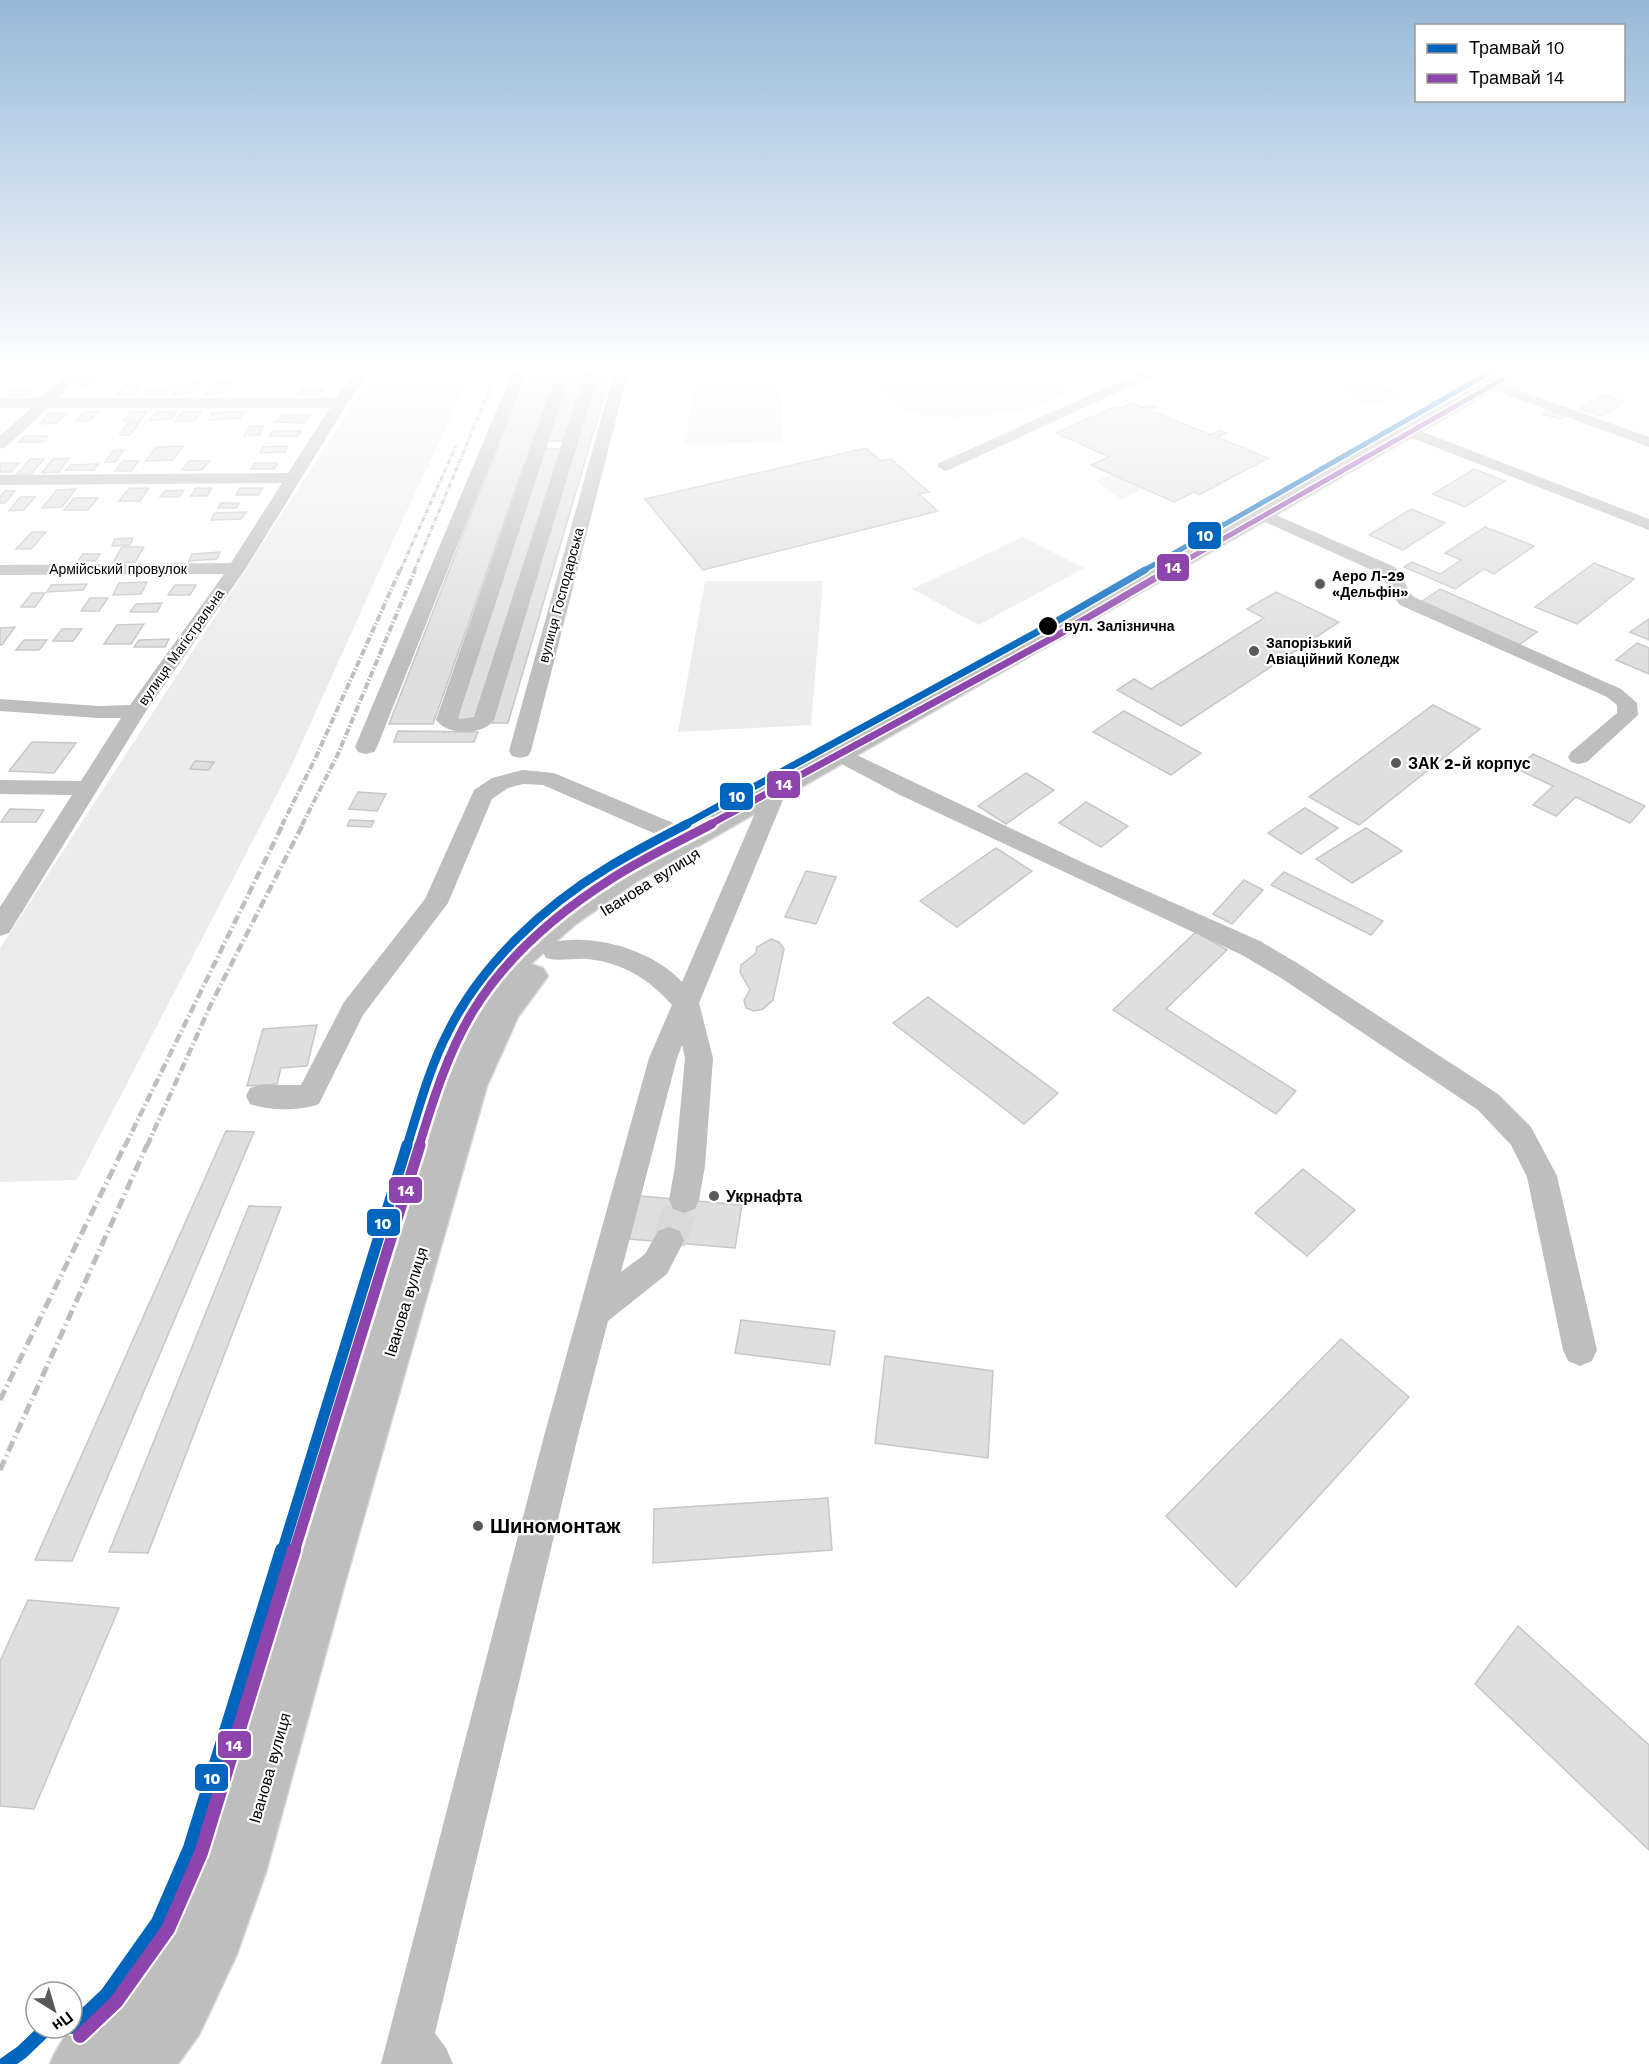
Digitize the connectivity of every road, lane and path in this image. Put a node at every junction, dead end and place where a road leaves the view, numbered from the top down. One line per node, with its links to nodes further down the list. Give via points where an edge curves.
1 (301, 465): 8 (street, вулиця Магістральна)
2 (482, 465): 17 (street)
3 (533, 465): 16 (street, via 447,720 453,725)
4 (563, 465): 16 (street, via 483,720)
5 (593, 465): 16 (street, вулиця Господарська, via 511,736 486,732)
6 (1360, 465): 10 (main road, Іванова вулиця)
7 (1496, 465): 11 (street)
8 (293, 478): 9 (street); 12 (street, вулиця Магістральна)
9 (0, 480)
10 (1268, 517): 18 (street, via 1389,571 1407,601 1614,693 1627,703 1628,715); 19 (main road, Іванова вулиця)
11 (1649, 525)
12 (237, 568): 13 (street, Армійський провулок); 15 (street, вулиця Магістральна)
13 (0, 570)
14 (0, 705): 15 (street)
15 (136, 711): 21 (street, вулиця Магістральна)
16 (475, 725)
17 (366, 747)
18 (1579, 757)
19 (847, 758): 22 (main road, Іванова вулиця); 31 (street, via 1080,871 1251,948 1488,1102 1521,1136 1542,1176)
20 (0, 787): 21 (street)
21 (89, 788): 24 (street, вулиця Магістральна)
22 (772, 801): 23 (main road, Іванова вулиця); 25 (main road, Іванова вулиця, via 598,913); 26 (street)
23 (689, 838): 27 (street, via 546,778 523,777 500,783 483,795 436,903 353,1009 309,1096); 33 (main road, Іванова вулиця, via 580,904 533,943 481,1005 444,1084 205,1866 184,1919 153,1978)
24 (0, 927)
25 (555, 951): 26 (street, via 586,950 616,955 646,967); 34 (main road, Іванова вулиця, via 505,1011 470,1086 240,1872 218,1935 179,2015)
26 (686, 1003): 28 (street, via 699,1058); 30 (street, via 663,1058)
27 (260, 1096)
28 (684, 1200)
29 (669, 1241): 30 (street, via 656,1264)
30 (597, 1310): 32 (street, via 558,1448)
31 (1580, 1350)
32 (415, 2056)
33 (78, 2064)
34 (144, 2064)

